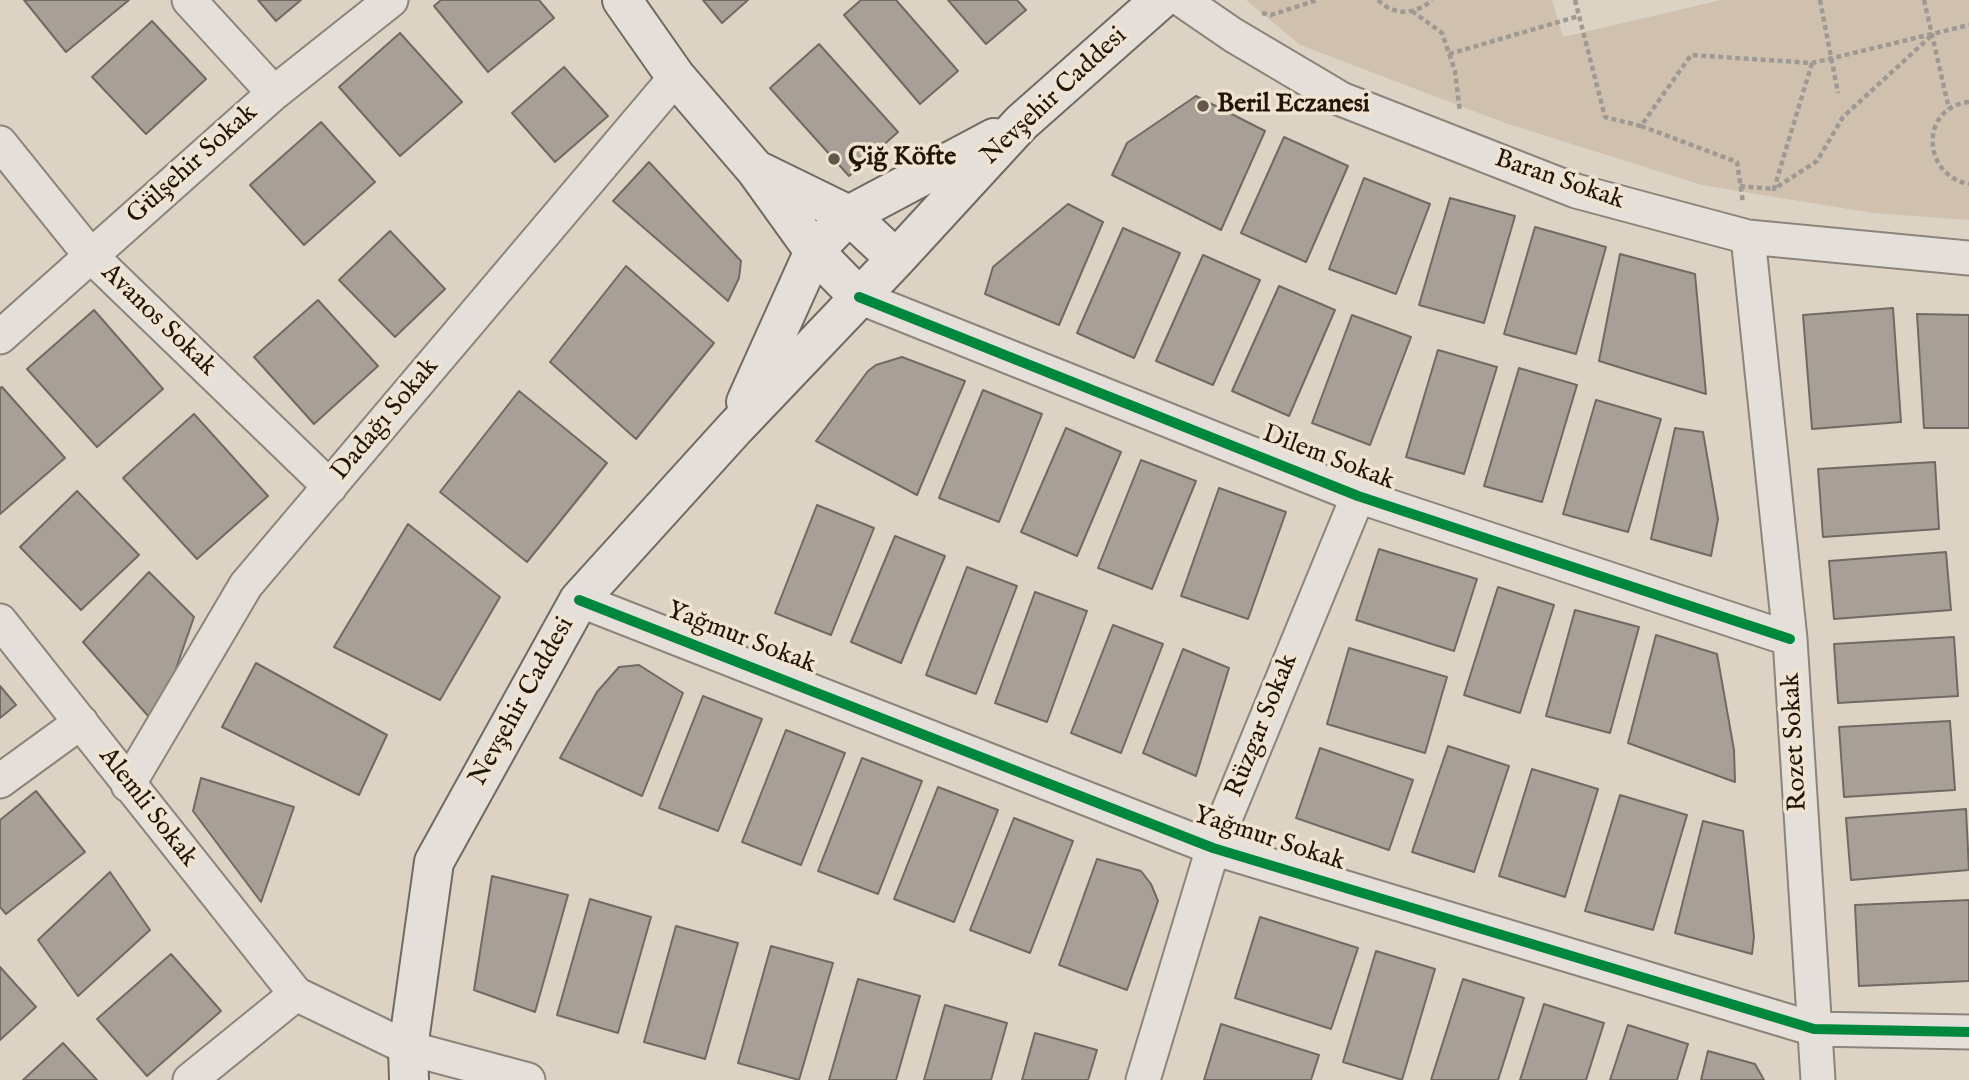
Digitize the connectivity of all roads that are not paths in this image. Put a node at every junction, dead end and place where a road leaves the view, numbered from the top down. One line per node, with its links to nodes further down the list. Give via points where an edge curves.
1 (189, 0): 7 (street)
2 (391, 0): 7 (street, Gülşehir Sokak)
3 (622, 0): 6 (main road)
4 (1160, 0): 8 (main road, Nevşehir Caddesi)
5 (1182, 0): 12 (street, Baran Sokak, via 1341,99 1576,191)
6 (676, 77): 10 (main road); 20 (street, Dadağı Sokak)
7 (274, 93): 14 (street, Gülşehir Sokak)
8 (1021, 123): 11 (main road); 16 (main road, Nevşehir Caddesi)
9 (0, 143): 14 (street, Avanos Sokak)
10 (755, 169): 11 (main road); 13 (main road)
11 (849, 215): 13 (main road); 16 (main road)
12 (1748, 237): 15 (street, Baran Sokak); 24 (street, Rozet Sokak)
13 (814, 251): 17 (main road); 19 (main road)
14 (91, 256): 18 (street, Gülşehir Sokak); 20 (street, Avanos Sokak)
15 (1969, 258)
16 (897, 259): 17 (main road, Nevşehir Caddesi)
17 (859, 297): 19 (main road, Nevşehir Caddesi); 21 (street, Dilem Sokak)
18 (0, 337)
19 (735, 428): 22 (main road, Nevşehir Caddesi)
20 (330, 487): 27 (street, Dadağı Sokak, via 246,585)
21 (1358, 496): 24 (street, Dilem Sokak); 28 (street, Rüzgar Sokak)
22 (579, 600): 28 (street, Yağmur Sokak); 32 (main road, Nevşehir Caddesi, via 434,862)
23 (0, 621): 25 (street, Alemli Sokak)
24 (1790, 639): 30 (street, Rozet Sokak)
25 (81, 722): 26 (street); 27 (street, Alemli Sokak)
26 (0, 781)
27 (128, 785): 29 (street, Alemli Sokak)
28 (1213, 848): 30 (street, Yağmur Sokak); 35 (street, Rüzgar Sokak)
29 (296, 994): 32 (street); 33 (street)
30 (1814, 1029): 31 (street, Yağmur Sokak); 36 (street, Rozet Sokak)
31 (1969, 1032)
32 (409, 1064): 34 (street)
33 (190, 1080)
34 (528, 1080)
35 (1143, 1080)
36 (1818, 1080)

